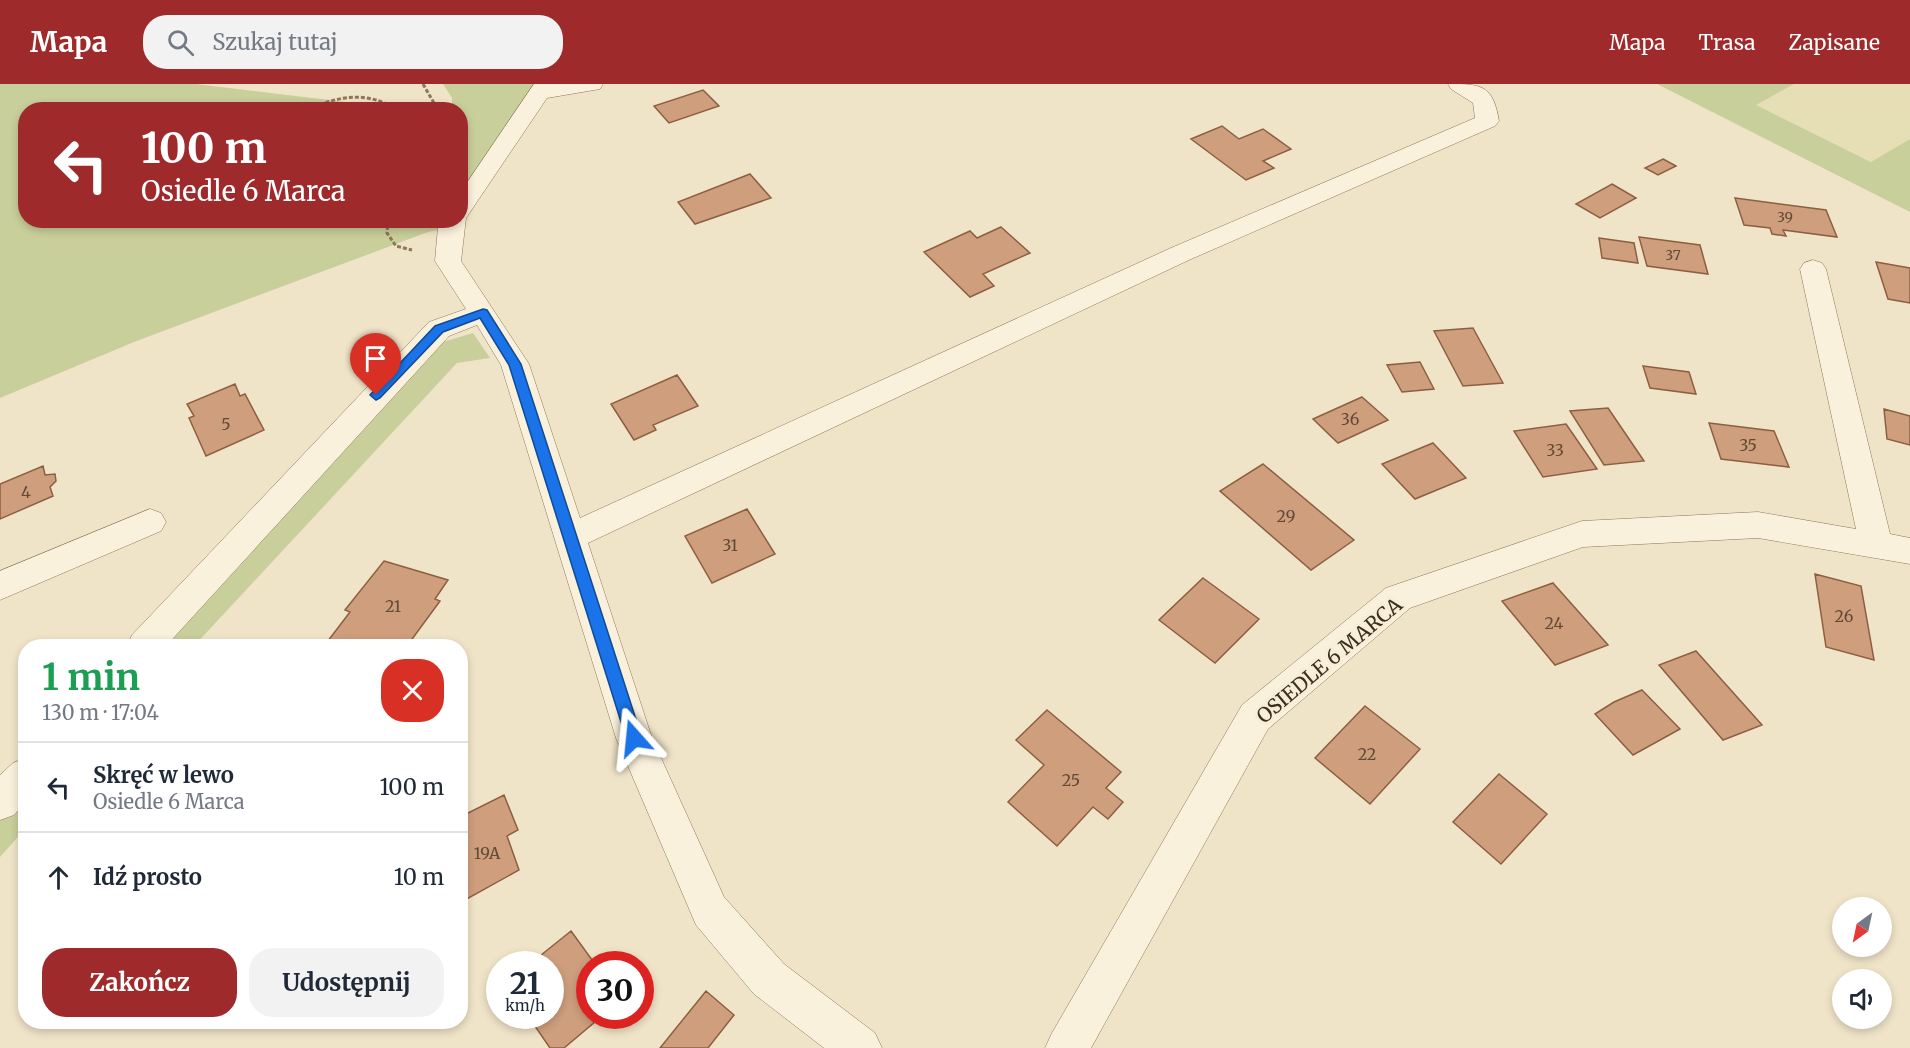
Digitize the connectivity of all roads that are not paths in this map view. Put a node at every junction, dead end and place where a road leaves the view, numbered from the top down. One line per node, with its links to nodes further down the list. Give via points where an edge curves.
1 (592, 84): 3 (street)
2 (1459, 84): 9 (street, via 1484,100 1486,121 1180,254)
3 (542, 88): 4 (street)
4 (468, 200)
5 (451, 228): 7 (street, via 448,261)
6 (1813, 269): 10 (street)
7 (483, 313): 9 (street, via 515,364); 12 (street, via 439,329)
8 (150, 522): 11 (street)
9 (570, 537): 15 (street, via 634,738 710,911 769,979)
10 (1893, 548): 16 (street, OSIEDLE 6 MARCA, via 1758,525 1582,534 1398,598 1255,717)
11 (0, 586)
12 (151, 639)
13 (18, 783): 14 (street)
14 (0, 802)
15 (860, 1048)
16 (1067, 1048)

